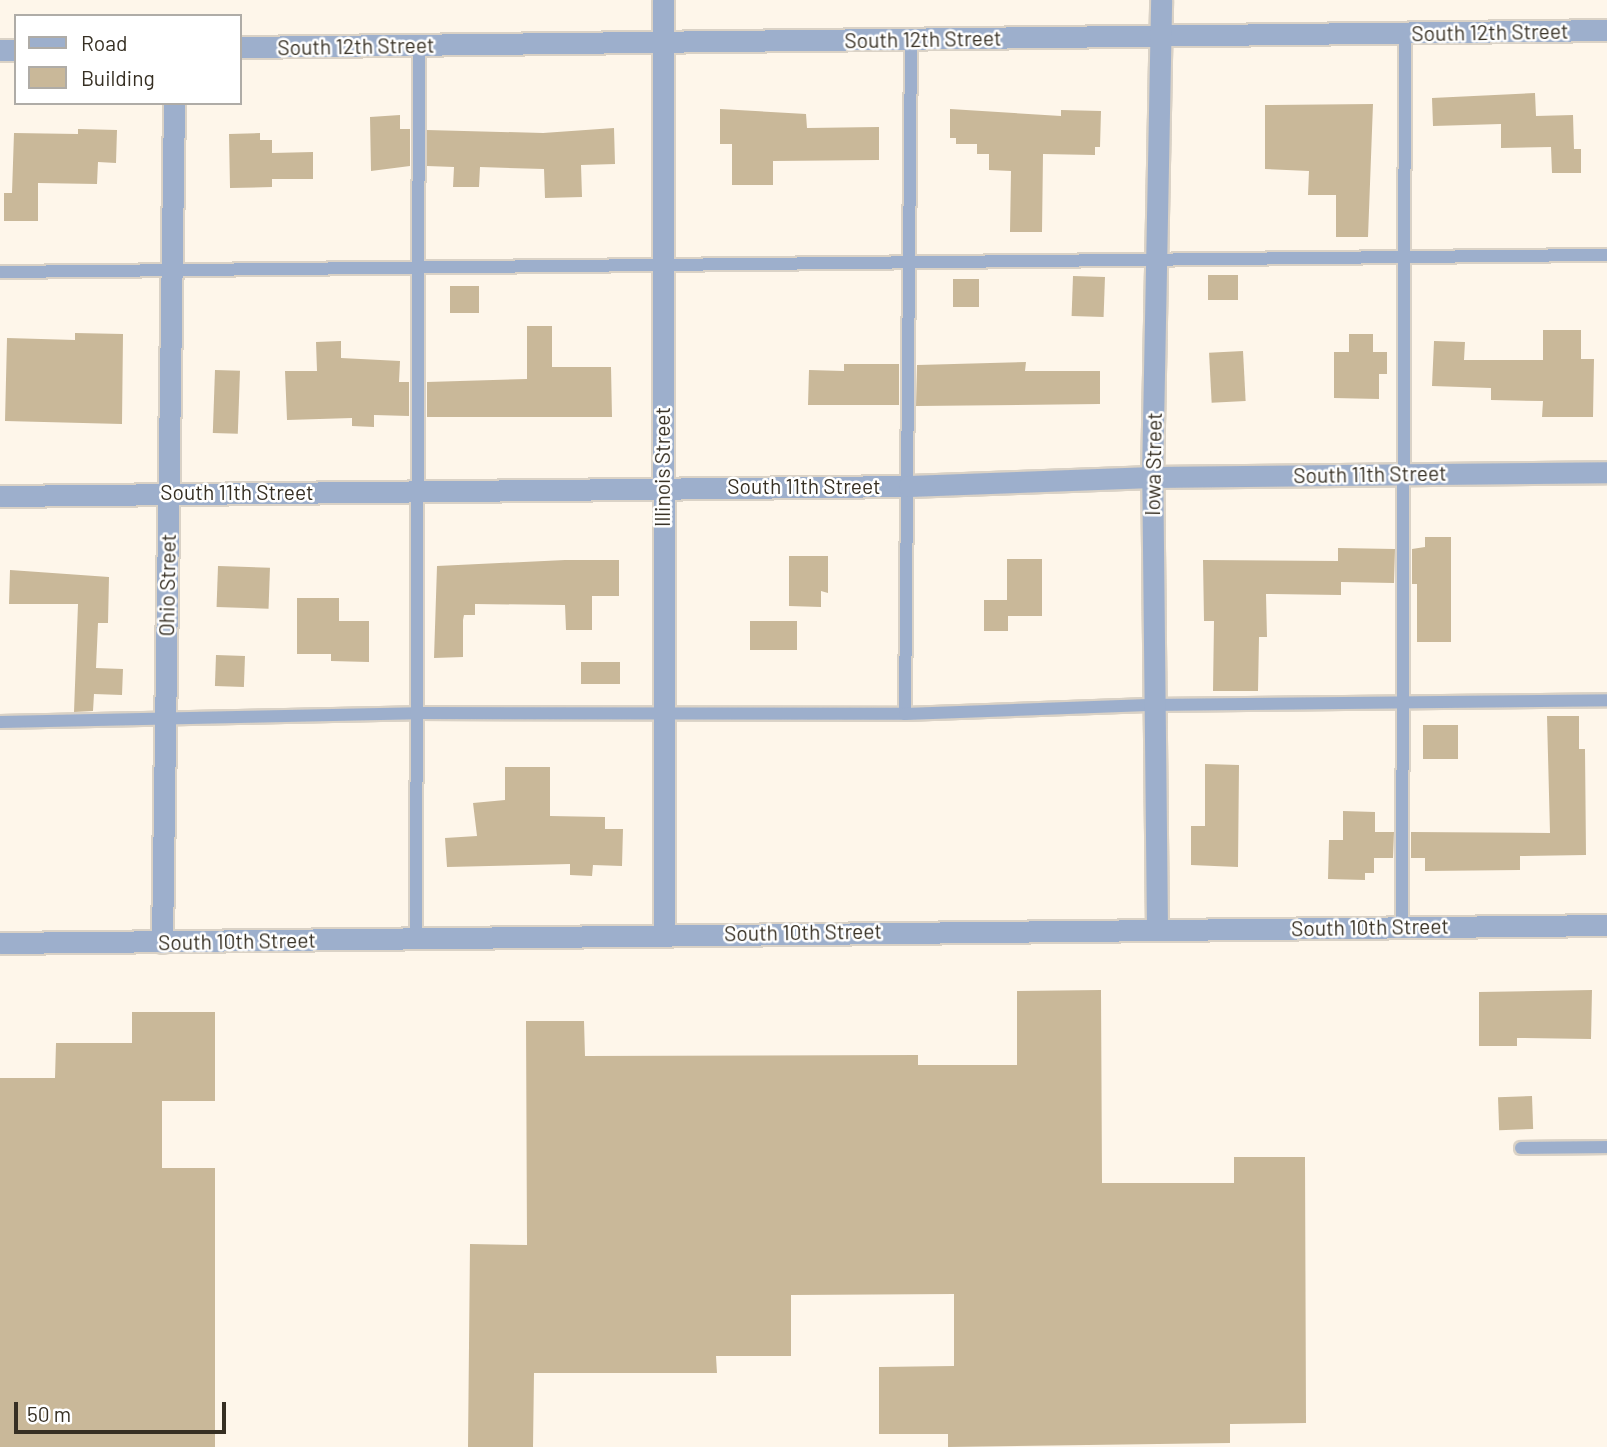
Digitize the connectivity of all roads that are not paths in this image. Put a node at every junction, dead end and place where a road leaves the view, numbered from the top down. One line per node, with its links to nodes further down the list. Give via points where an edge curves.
1 (663, 0): 7 (street, Illinois Street)
2 (1161, 0): 5 (street, Iowa Street)
3 (1607, 30): 4 (street, South 12th Street)
4 (1405, 33): 5 (street, South 12th Street); 12 (lane)
5 (1160, 36): 6 (street, South 12th Street); 13 (street, Iowa Street)
6 (911, 40): 7 (street, South 12th Street); 14 (lane)
7 (663, 41): 8 (street, South 12th Street); 15 (street, Illinois Street)
8 (419, 45): 9 (street, South 12th Street); 16 (lane)
9 (242, 47)
10 (174, 105): 18 (street, Ohio Street)
11 (1607, 255): 12 (lane)
12 (1401, 259): 13 (lane); 20 (lane)
13 (1158, 261): 14 (lane); 21 (street, Iowa Street)
14 (911, 262): 15 (lane); 22 (lane)
15 (663, 265): 16 (lane); 23 (street, Illinois Street)
16 (418, 268): 18 (lane); 25 (lane)
17 (0, 272): 18 (lane)
18 (171, 274): 24 (street, Ohio Street)
19 (1607, 472): 20 (street, South 11th Street)
20 (1403, 474): 21 (street, South 11th Street); 28 (lane)
21 (1152, 477): 22 (street, South 11th Street); 29 (street, Iowa Street)
22 (909, 486): 23 (street, South 11th Street); 32 (lane)
23 (661, 487): 25 (street, South 11th Street); 31 (street, Illinois Street)
24 (169, 491): 25 (street, South 11th Street); 26 (street, South 11th Street); 33 (street, Ohio Street)
25 (416, 492): 30 (lane)
26 (0, 496)
27 (1607, 699): 28 (lane)
28 (1401, 702): 29 (lane); 36 (lane)
29 (1155, 705): 32 (lane); 37 (street, Iowa Street)
30 (416, 713): 31 (lane); 33 (lane); 39 (lane)
31 (663, 714): 32 (lane); 38 (street, Illinois Street)
32 (905, 714)
33 (165, 720): 34 (lane); 40 (street, Ohio Street)
34 (0, 722)
35 (1607, 925): 36 (street, South 10th Street)
36 (1402, 927): 37 (street, South 10th Street)
37 (1157, 929): 38 (street, South 10th Street)
38 (664, 934): 39 (street, South 10th Street)
39 (416, 939): 40 (street, South 10th Street)
40 (162, 942): 41 (street, South 10th Street)
41 (0, 943)
42 (1607, 1147): 43 (lane)
43 (1521, 1148)

